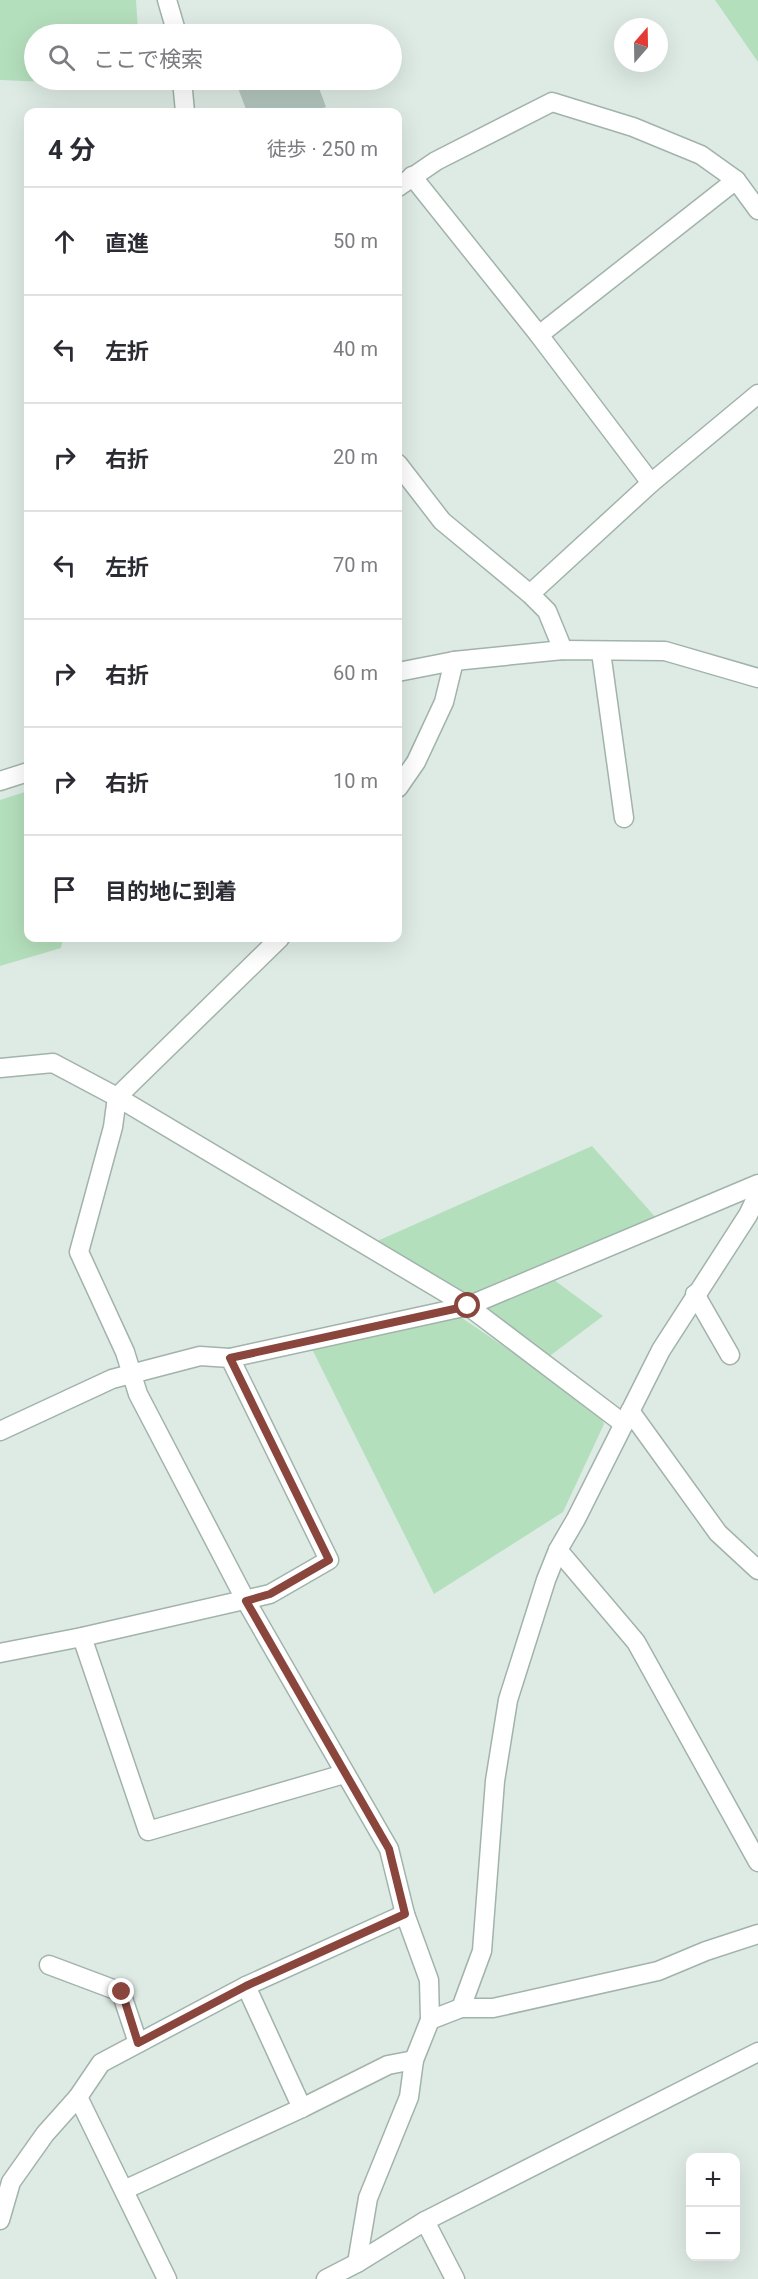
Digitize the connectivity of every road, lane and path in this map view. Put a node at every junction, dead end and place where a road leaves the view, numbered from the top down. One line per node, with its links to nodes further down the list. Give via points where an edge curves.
1 (167, 0): 2 (street)
2 (174, 24)
3 (183, 90): 4 (street)
4 (185, 108)
5 (412, 176): 6 (street, via 552,102 633,127 701,155); 7 (street); 9 (street)
6 (736, 180): 8 (street); 9 (street)
7 (402, 184)
8 (758, 210)
9 (539, 335): 12 (street)
10 (758, 394): 12 (street)
11 (402, 469): 13 (street, via 442,520)
12 (651, 483): 13 (street)
13 (530, 594): 14 (street, via 547,611)
14 (563, 650): 15 (street); 16 (street)
15 (601, 652): 18 (street, via 665,651); 22 (street)
16 (454, 661): 17 (street); 21 (street, via 444,702 416,762)
17 (402, 671)
18 (758, 678)
19 (24, 773): 20 (street)
20 (0, 781)
21 (402, 782)
22 (624, 818)
23 (276, 942): 25 (street)
24 (0, 1068): 25 (street, via 53,1063)
25 (117, 1097): 29 (street); 32 (street, via 113,1127 79,1252 125,1352)
26 (758, 1184): 29 (street)
27 (758, 1194): 28 (street)
28 (695, 1294): 30 (street); 33 (street, via 660,1350)
29 (468, 1306): 31 (street); 33 (street)
30 (730, 1355)
31 (230, 1358): 32 (street, via 200,1356); 37 (street, via 329,1560 270,1594)
32 (131, 1374): 34 (street); 37 (street)
33 (627, 1418): 35 (street); 36 (street, via 718,1533)
34 (0, 1431)
35 (558, 1550): 41 (street, via 636,1642); 46 (street, via 508,1700 495,1781 482,1951)
36 (758, 1570)
37 (246, 1601): 38 (street); 40 (street)
38 (82, 1638): 39 (street); 40 (street, via 148,1831)
39 (0, 1653)
40 (344, 1774): 42 (street, via 389,1849)
41 (758, 1862)
42 (405, 1914): 45 (street); 47 (street, via 429,1980)
43 (758, 1934): 46 (street, via 658,1971 493,2008)
44 (49, 1965): 48 (street, via 122,1992)
45 (246, 1986): 48 (street); 52 (street)
46 (461, 2008): 47 (street)
47 (430, 2020): 50 (street)
48 (138, 2043): 51 (street, via 101,2063)
49 (758, 2052): 55 (street)
50 (414, 2060): 52 (street, via 388,2065); 56 (street, via 409,2097 368,2198)
51 (78, 2097): 53 (street); 54 (street, via 45,2134 11,2182)
52 (302, 2108): 53 (street)
53 (124, 2190): 57 (street)
54 (0, 2220)
55 (425, 2221): 56 (street); 59 (street)
56 (357, 2263): 58 (street)
57 (167, 2279)
58 (327, 2279)
59 (454, 2279)

